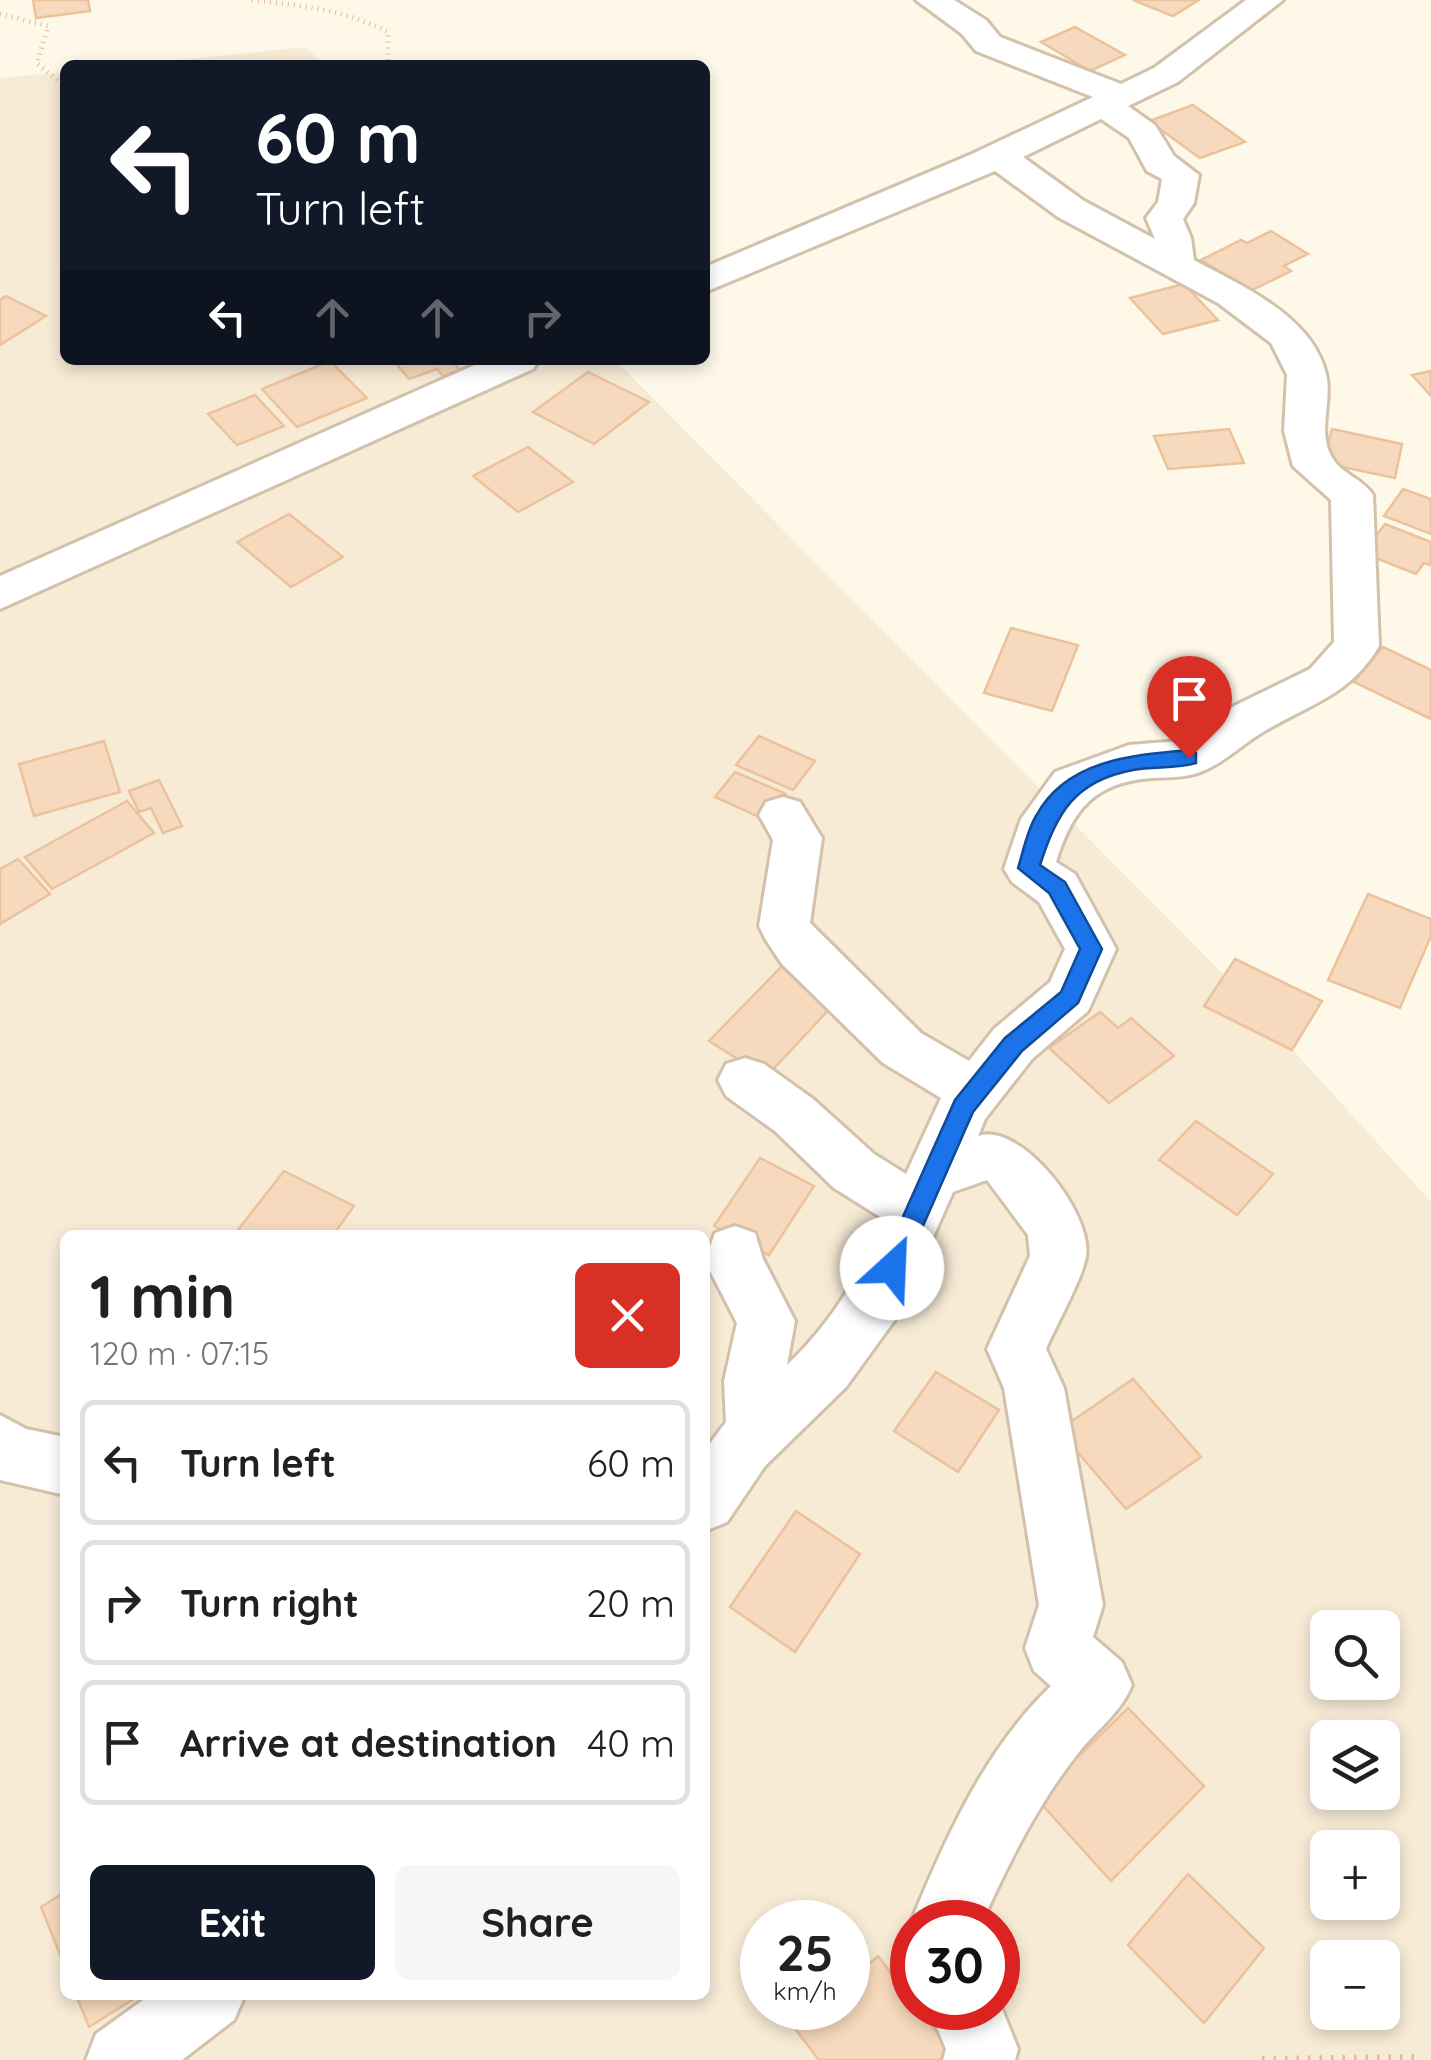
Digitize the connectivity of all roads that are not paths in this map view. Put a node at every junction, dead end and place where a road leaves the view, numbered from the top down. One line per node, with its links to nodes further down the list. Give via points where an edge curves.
1 (932, 0): 3 (street, via 988,44)
2 (1267, 0): 3 (street, via 1166,75)
3 (1112, 101): 4 (street); 5 (street, via 1144,132 1160,163 1181,175 1176,203 1164,218)
4 (998, 156): 5 (street, via 1070,208); 6 (street)
5 (1176, 265): 11 (street, via 1287,336 1307,375 1304,431 1314,466 1352,495 1357,646 1326,680 1248,718 1189,758 1129,762 1072,785 1044,818 1029,868 1057,888 1091,949 1070,996 1014,1044)
6 (710, 279)
7 (509, 365): 8 (street)
8 (0, 594)
9 (783, 815): 11 (street, via 798,838 784,926 800,950 902,1048)
10 (744, 1080): 12 (street, via 794,1114 854,1171)
11 (976, 1092): 12 (street)
12 (927, 1193): 14 (street, via 878,1296 825,1368); 18 (street, via 988,1156 1005,1162 1056,1228 1058,1256 1016,1349 1034,1388 1071,1605 1058,1648 1099,1685 1056,1726 998,1810)
13 (735, 1252): 14 (street, via 766,1320 754,1381)
14 (757, 1434): 17 (street)
15 (0, 1444): 16 (street, via 8,1454)
16 (60, 1465)
17 (710, 1495)
18 (956, 1900)
19 (201, 2000): 21 (street)
20 (975, 2030): 22 (street)
21 (122, 2060)
22 (979, 2060)

